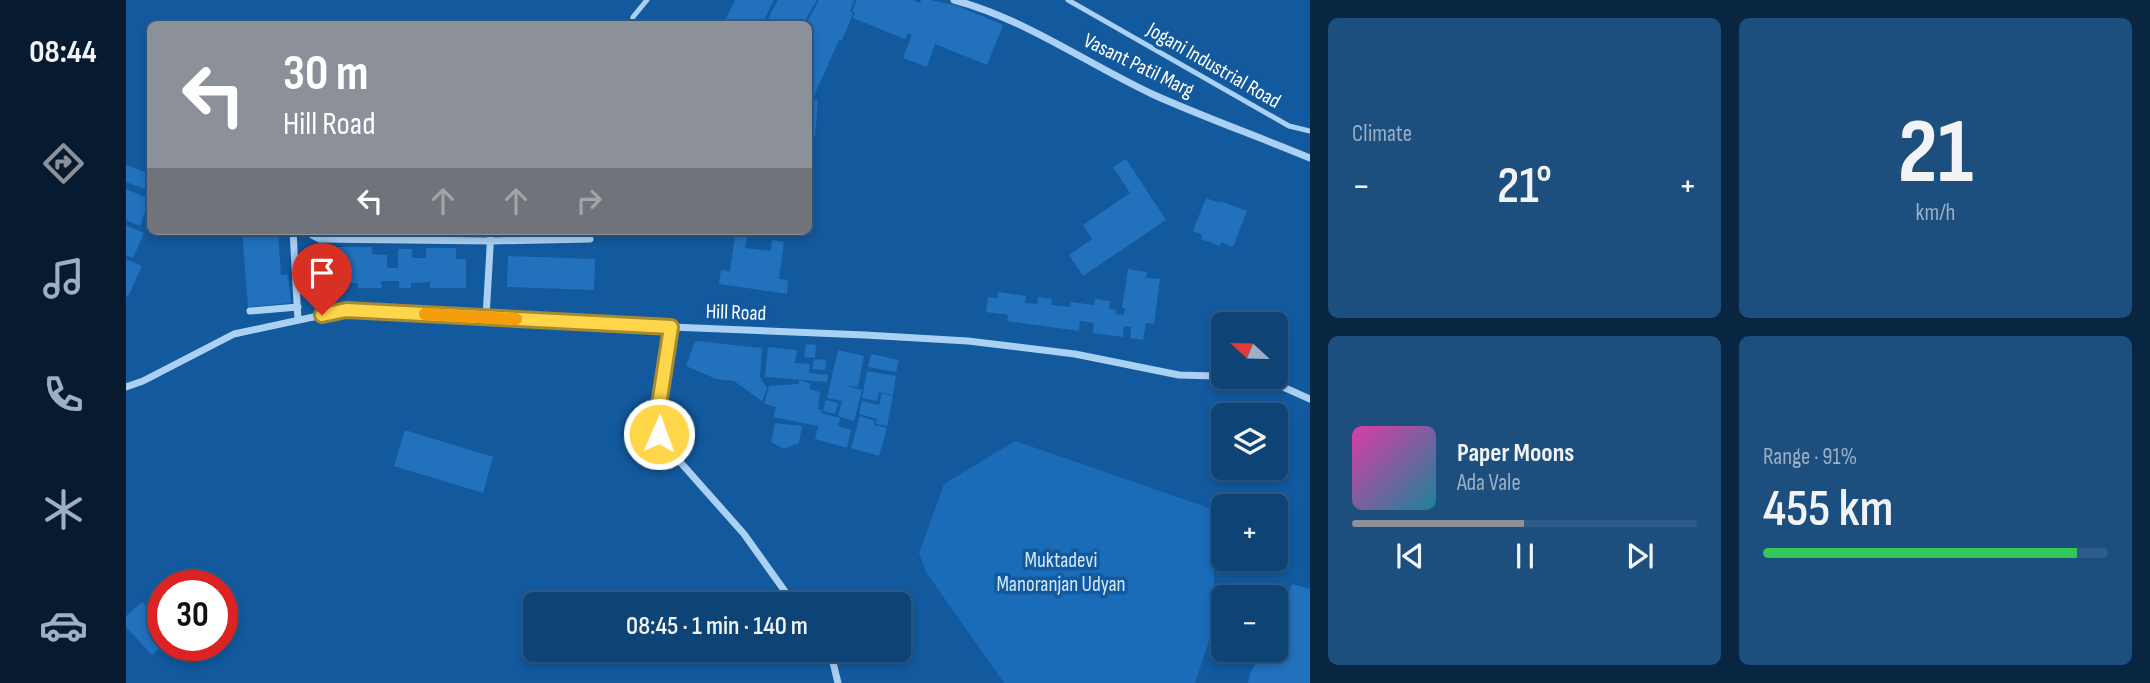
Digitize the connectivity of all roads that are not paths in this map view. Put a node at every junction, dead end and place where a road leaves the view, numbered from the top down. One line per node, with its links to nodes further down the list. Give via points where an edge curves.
1 (647, 0): 4 (lane)
2 (954, 0): 6 (street, Vasant Patil Marg, via 1014,21 1152,94)
3 (1068, 0): 5 (lane, Jogani Industrial Road, via 1290,126)
4 (632, 21)
5 (1310, 131)
6 (1310, 158)
7 (293, 235): 14 (street)
8 (312, 235): 12 (street, via 320,239)
9 (402, 235): 12 (street)
10 (491, 235): 13 (street)
11 (590, 239): 13 (street)
12 (402, 240): 13 (street)
13 (491, 241): 16 (street)
14 (298, 307): 15 (street); 17 (street)
15 (250, 311)
16 (486, 317): 17 (street, Hill Road, via 346,310); 18 (street, Hill Road)
17 (298, 320): 19 (street, Hill Road, via 234,334)
18 (671, 327): 20 (street, Hill Road, via 968,341 1075,354 1179,375 1272,382); 21 (street, via 657,418 659,434 744,534)
19 (126, 387)
20 (1310, 399)
21 (785, 592)
22 (833, 662): 23 (street)
23 (838, 683)

